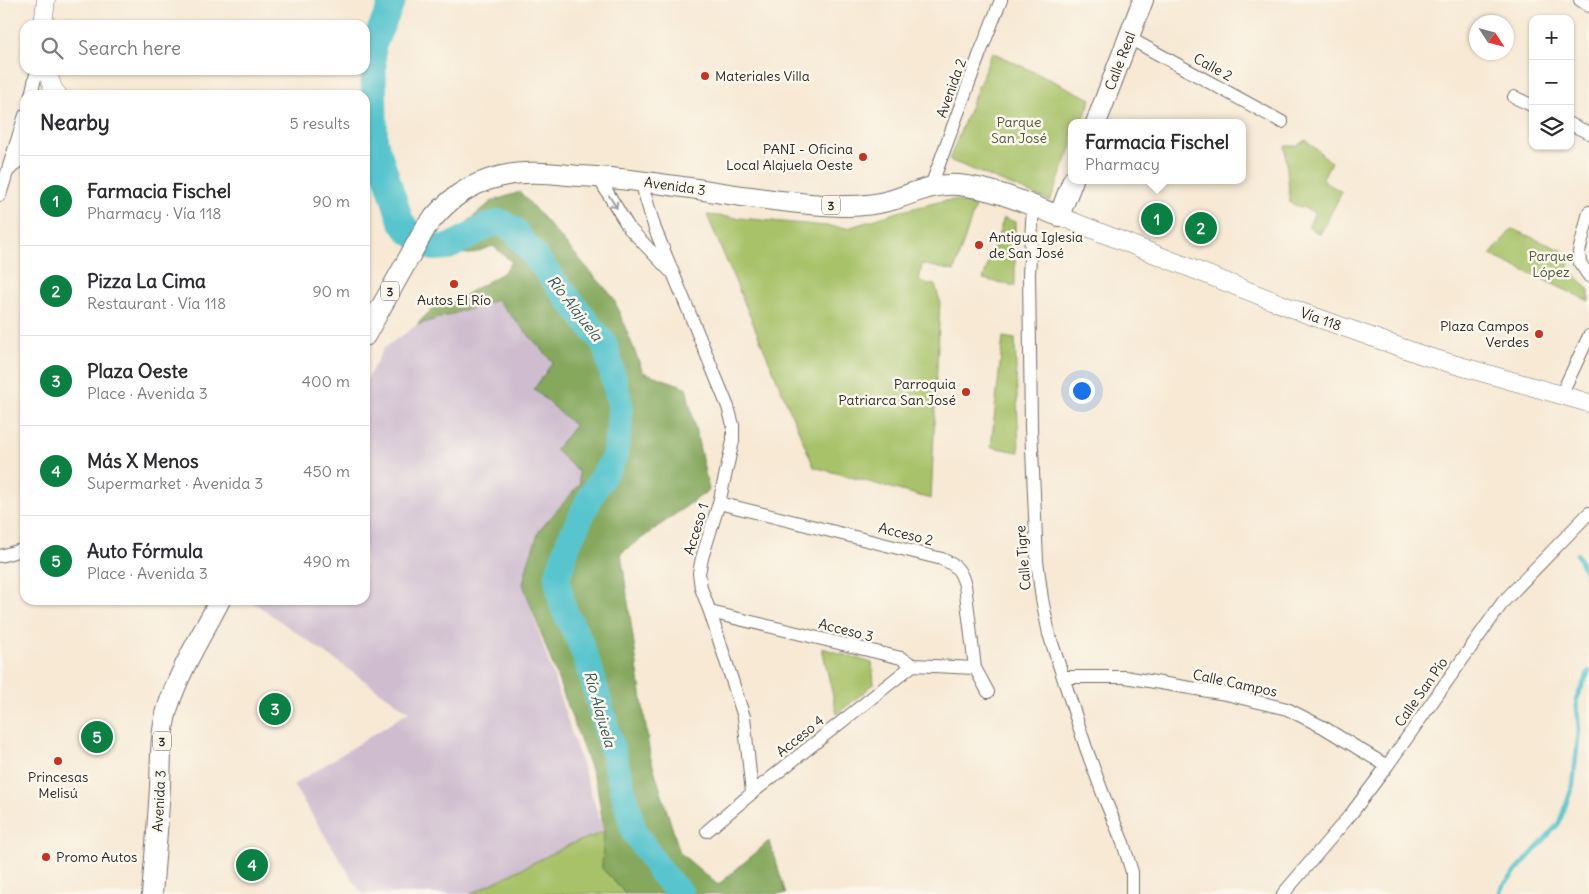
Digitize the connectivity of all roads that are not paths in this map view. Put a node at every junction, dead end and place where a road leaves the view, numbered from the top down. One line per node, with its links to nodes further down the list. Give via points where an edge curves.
1 (1001, 0): 24 (street, Avenida 2)
2 (1143, 0): 5 (main road, Calle Real)
3 (1580, 0): 4 (street)
4 (1589, 6)
5 (1129, 38): 14 (main road, Calle Real); 15 (street, Calle 2)
6 (36, 75): 9 (street)
7 (49, 75): 10 (main road)
8 (55, 75): 11 (main road)
9 (32, 90)
10 (54, 90)
11 (58, 90)
12 (1514, 97): 13 (street)
13 (1531, 105)
14 (1098, 119)
15 (1282, 122)
16 (1574, 126): 18 (street)
17 (20, 132): 20 (street)
18 (1589, 133)
19 (20, 159): 20 (street)
20 (8, 172): 25 (street)
21 (598, 177): 22 (main road, Avenida 3 / 3); 30 (street, Acceso 1, one-way to 30, via 629,228); 31 (main road, Avenida 3 / 3, via 526,173 490,179 466,189 447,203 426,228)
22 (641, 182): 24 (main road, Avenida 3 / 3, via 808,204 849,206 875,204); 30 (street, Acceso 1)
23 (1071, 184): 28 (main road)
24 (931, 186): 26 (main road, Avenida 3 / 3, via 976,187)
25 (0, 195)
26 (1033, 206): 28 (main road, Avenida 3 / 3); 43 (street, Calle Tigre, via 1029,274 1037,561 1049,634)
27 (1589, 212): 29 (street, via 1579,252 1580,263)
28 (1059, 216): 33 (main road, Vía 118, via 1304,314 1425,356)
29 (1589, 276)
30 (676, 279): 35 (street, Acceso 1, via 733,425 733,441)
31 (370, 327)
32 (1589, 336): 33 (street)
33 (1561, 395): 34 (main road, Vía 118)
34 (1589, 403)
35 (719, 503): 40 (street, Acceso 1, via 699,573); 42 (street, Acceso 2, via 942,559 954,565 962,573 965,585)
36 (1589, 513): 45 (street, Calle San Pío, via 1503,602)
37 (20, 550): 38 (street)
38 (0, 556)
39 (217, 605): 48 (main road, Avenida 3 / 3, via 176,684 168,708 161,751)
40 (710, 612): 41 (street, Acceso 3, via 902,658); 46 (street, Acceso 1, via 744,716)
41 (913, 665): 42 (street, Acceso 3); 46 (street, Acceso 4)
42 (976, 668): 44 (street, Acceso 2)
43 (1063, 677): 45 (street, Calle Campos, via 1125,677 1226,694 1287,709); 49 (street, Calle Tigre, via 1086,748 1123,843 1132,872)
44 (988, 692)
45 (1387, 766): 50 (street, Calle San Pío)
46 (752, 793): 47 (street, Acceso 4)
47 (707, 831)
48 (152, 894)
49 (1132, 894)
50 (1283, 894)

